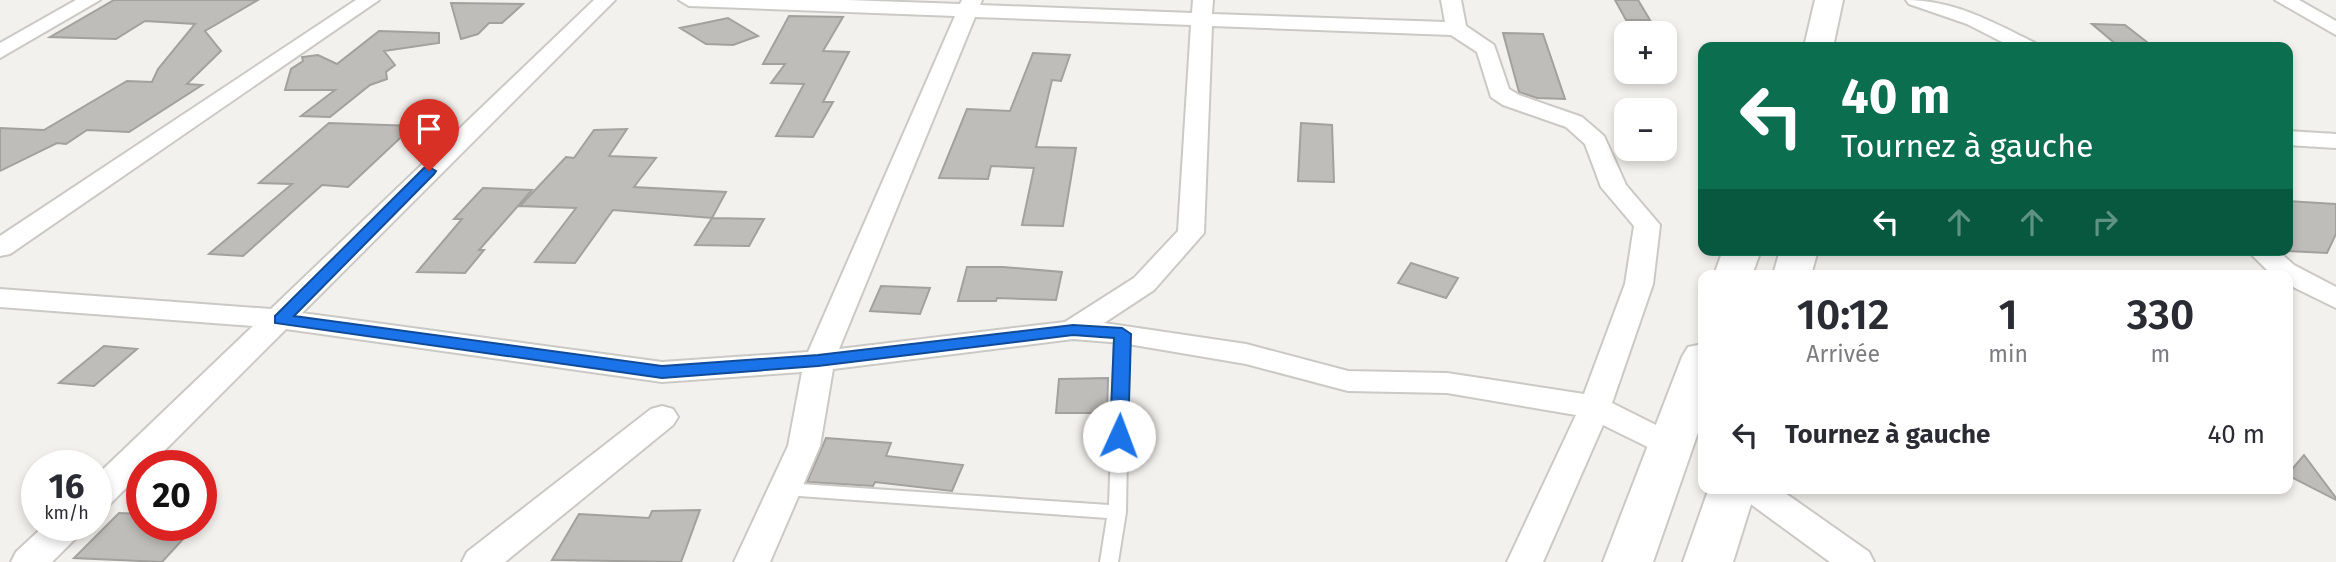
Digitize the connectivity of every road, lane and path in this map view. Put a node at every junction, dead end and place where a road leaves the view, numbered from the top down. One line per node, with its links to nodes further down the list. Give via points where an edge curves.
1 (90, 0): 15 (street)
2 (369, 0): 18 (street)
3 (605, 0): 24 (street)
4 (689, 0): 9 (street)
5 (1451, 0): 11 (street)
6 (1829, 0): 13 (main road)
7 (1916, 0): 14 (street, via 1974,20)
8 (2285, 0): 12 (street)
9 (970, 6): 10 (street); 27 (street)
10 (1202, 9): 11 (street); 25 (street, via 1191,233 1144,284)
11 (1456, 29): 29 (street, via 1487,49 1499,92 1574,122 1596,141 1614,187 1647,225 1639,284)
12 (2336, 29)
13 (1820, 42)
14 (2018, 42)
15 (0, 52)
16 (2293, 138): 17 (street)
17 (2336, 141)
18 (0, 248)
19 (2267, 256): 20 (street)
20 (2283, 270)
21 (2293, 276): 23 (street)
22 (0, 298): 24 (street)
23 (2336, 299)
24 (281, 319): 27 (street, via 662,372); 32 (street)
25 (1073, 330): 26 (street); 27 (street)
26 (1122, 334): 29 (street, via 1246,354 1348,381 1447,383); 36 (lane)
27 (818, 361): 33 (street, via 804,446)
28 (1698, 370): 31 (main road)
29 (1595, 407): 31 (street); 42 (street)
30 (662, 417): 39 (street)
31 (1670, 446): 43 (main road)
32 (112, 482)
33 (785, 489): 36 (lane); 40 (street)
34 (1731, 494): 44 (main road)
35 (1761, 494): 45 (street)
36 (1116, 512): 41 (lane)
37 (51, 541): 38 (street)
38 (29, 562)
39 (480, 562)
40 (752, 562)
41 (1109, 562)
42 (1525, 562)
43 (1628, 562)
44 (1708, 562)
45 (1856, 562)

